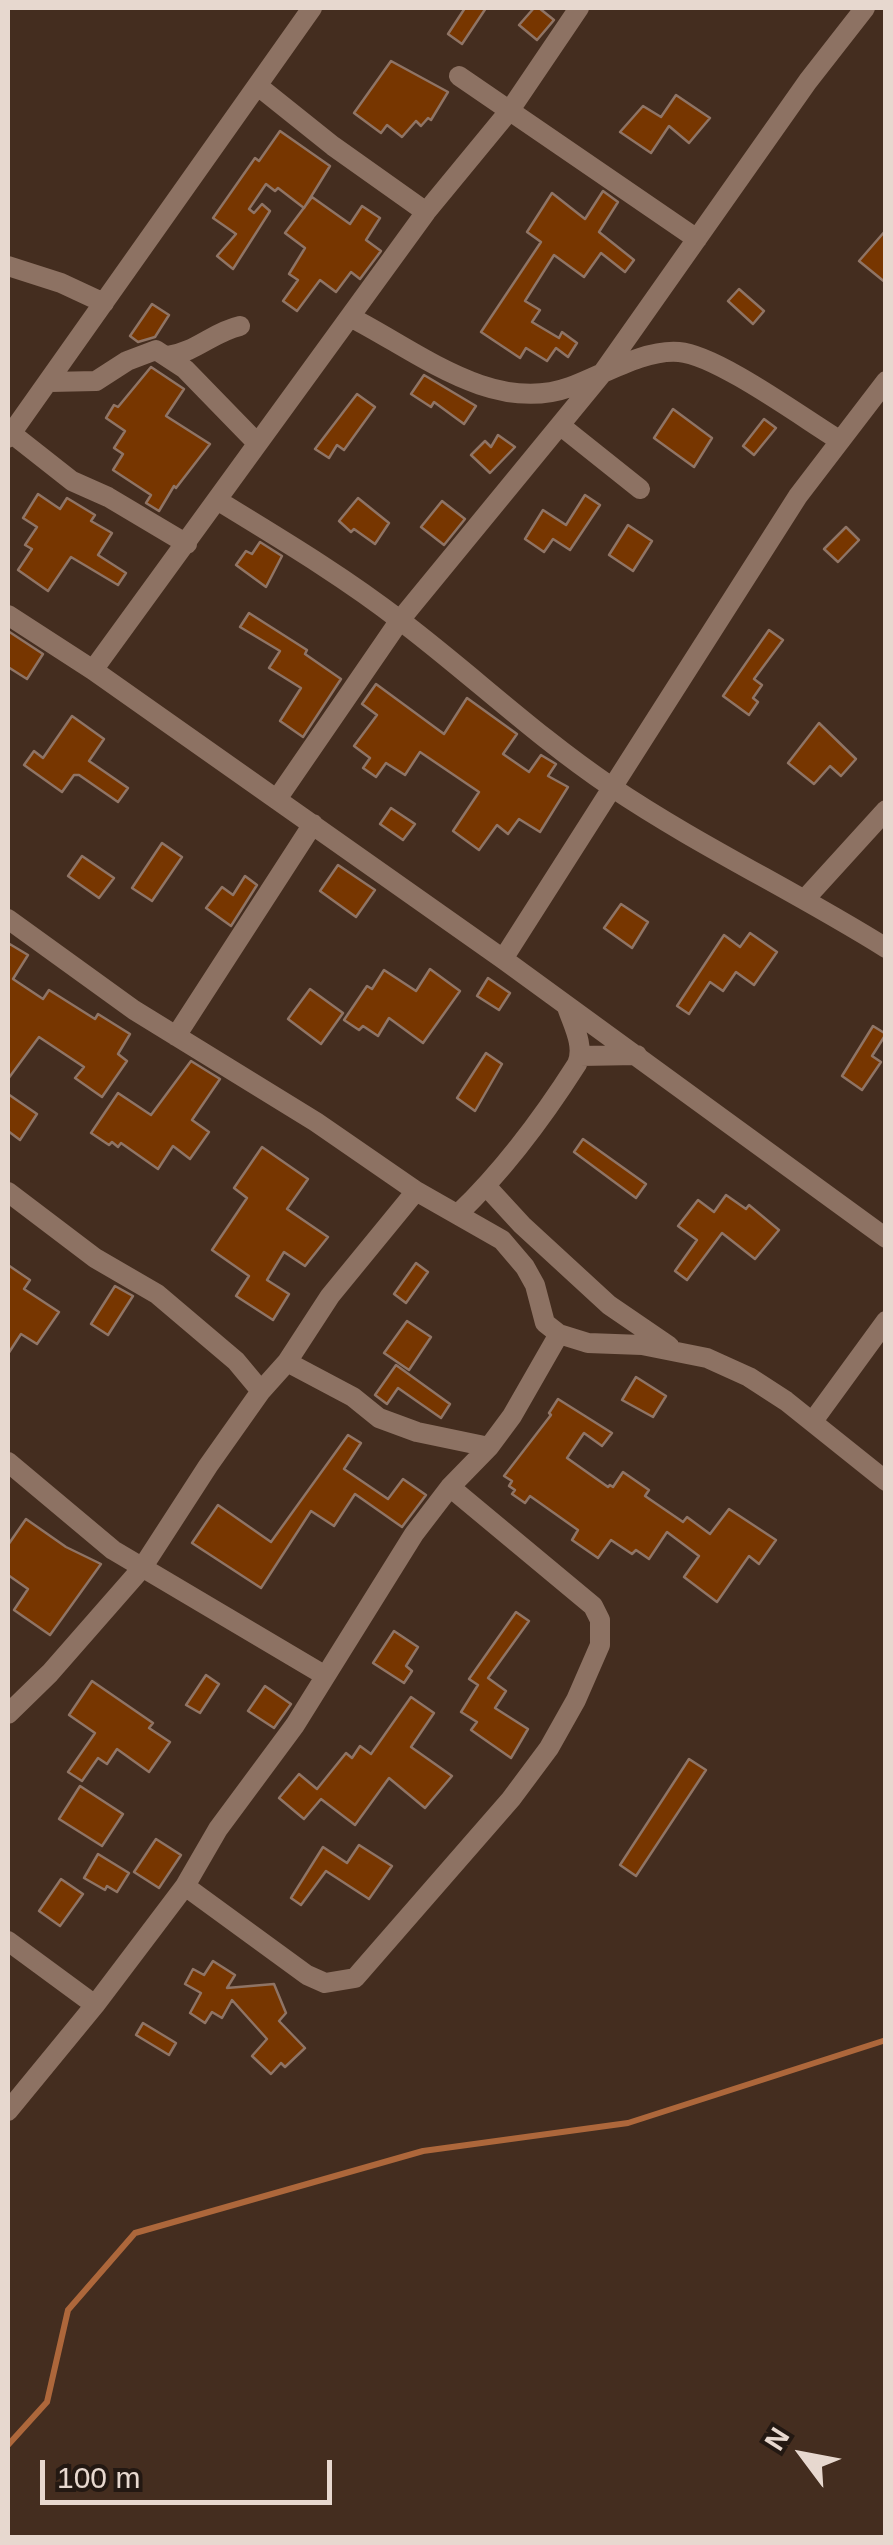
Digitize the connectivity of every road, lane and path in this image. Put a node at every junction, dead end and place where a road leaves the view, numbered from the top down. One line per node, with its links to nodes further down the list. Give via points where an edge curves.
1 (312, 8): 5 (street)
2 (580, 8): 6 (street)
3 (865, 8): 8 (street)
4 (459, 76): 6 (street)
5 (258, 86): 7 (street); 10 (street)
6 (510, 110): 7 (street); 8 (street)
7 (426, 212): 11 (street)
8 (696, 239): 14 (street)
9 (8, 266): 10 (street)
10 (104, 303): 16 (street)
11 (352, 318): 14 (street, via 488,388 554,392); 20 (street)
12 (240, 326): 13 (street, via 190,353)
13 (168, 356): 16 (street, via 156,350 143,354 96,381); 20 (street)
14 (601, 375): 17 (street); 19 (street, via 657,353 692,355)
15 (886, 381): 19 (street)
16 (50, 382): 18 (street)
17 (561, 426): 21 (street); 25 (street)
18 (9, 435): 23 (street, via 72,481)
19 (840, 440): 27 (street)
20 (257, 443): 22 (street)
21 (640, 489)
22 (217, 500): 23 (street); 25 (street)
23 (187, 544): 26 (street)
24 (8, 615): 26 (street)
25 (400, 620): 27 (street); 28 (street)
26 (93, 670): 28 (street)
27 (610, 786): 31 (street); 34 (street)
28 (277, 799): 30 (street)
29 (886, 810): 31 (street)
30 (313, 824): 34 (street); 36 (street)
31 (805, 899): 33 (street)
32 (8, 919): 36 (street)
33 (886, 948)
34 (503, 959): 35 (street)
35 (567, 1007): 37 (street); 38 (street)
36 (176, 1036): 40 (street)
37 (637, 1055): 38 (street); 43 (street)
38 (580, 1056): 39 (street)
39 (487, 1187): 42 (street); 46 (street, via 609,1305)
40 (416, 1191): 42 (street); 47 (street, via 352,1266)
41 (8, 1192): 48 (street, via 95,1258 158,1294)
42 (458, 1214): 45 (street, via 502,1240 526,1267 545,1323)
43 (886, 1238)
44 (886, 1321): 49 (street)
45 (559, 1334): 46 (street); 50 (street)
46 (676, 1351): 49 (street, via 749,1377)
47 (287, 1362): 48 (street); 50 (street, via 379,1418)
48 (261, 1391): 54 (street)
49 (813, 1421): 52 (street)
50 (489, 1448): 53 (street)
51 (8, 1462): 54 (street)
52 (886, 1480)
53 (450, 1486): 55 (street); 57 (street, via 594,1606 600,1620 600,1645 550,1748 354,1978 326,1983 307,1975)
54 (142, 1568): 55 (street); 56 (street, via 50,1673)
55 (324, 1676): 57 (street)
56 (10, 1708)
57 (185, 1886): 59 (street)
58 (8, 1941): 59 (street)
59 (95, 2005): 60 (street)
60 (8, 2111)

